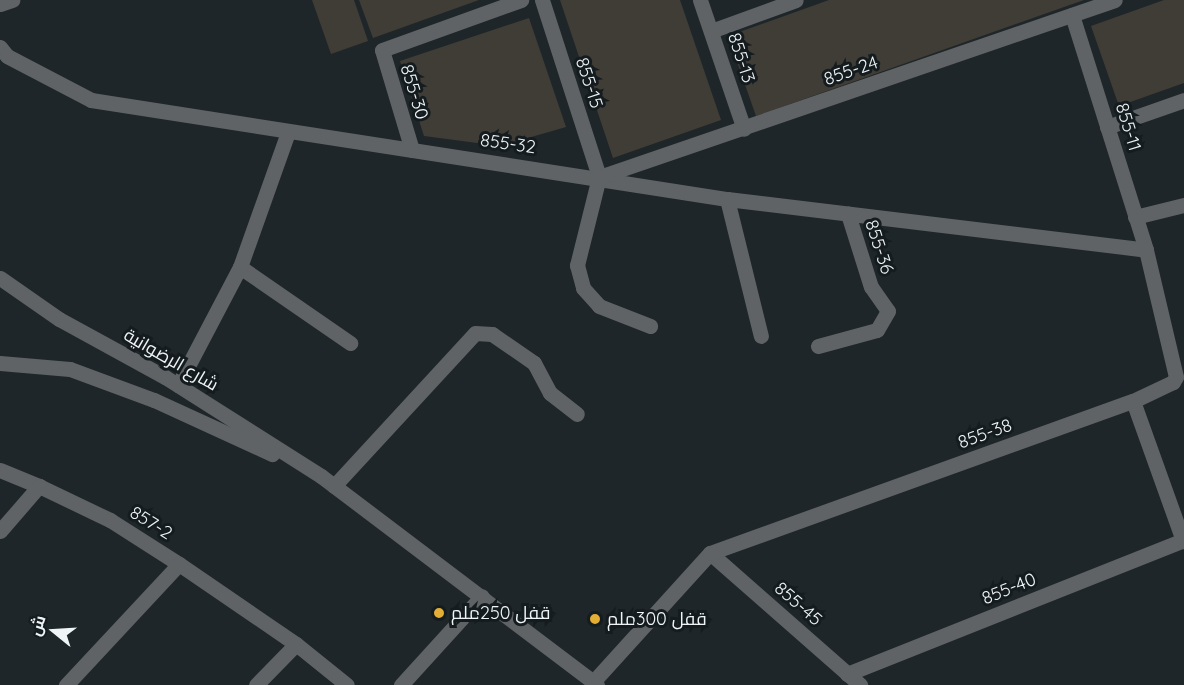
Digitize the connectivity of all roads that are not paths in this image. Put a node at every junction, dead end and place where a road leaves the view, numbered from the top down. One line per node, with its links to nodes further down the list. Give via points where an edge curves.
1 (12, 0): 7 (street)
2 (521, 0): 15 (street, 855-30, via 382,50)
3 (542, 0): 16 (street, 855-15)
4 (700, 0): 9 (street, 855-13)
5 (796, 0): 9 (street)
6 (1116, 0): 8 (street, 855-24)
7 (0, 4)
8 (1072, 15): 12 (street, 855-11); 13 (street, 855-24)
9 (711, 31): 13 (street, 855-13)
10 (0, 47): 14 (street, 855-32, via 7,56 92,100)
11 (1184, 100): 12 (street)
12 (1107, 127): 20 (street, 855-11)
13 (744, 129): 16 (street, 855-24)
14 (288, 132): 15 (street, 855-32); 22 (street)
15 (412, 150): 16 (street, 855-32)
16 (599, 177): 17 (street, 855-32); 24 (street, via 577,265 583,288 600,306)
17 (727, 199): 19 (street, 855-32); 25 (street)
18 (1184, 205): 20 (street)
19 (848, 214): 21 (street, 855-32); 27 (street, 855-36, via 871,287 888,311 877,330)
20 (1135, 217): 21 (street, 855-11)
21 (1146, 250): 30 (street, 855-38, via 1176,377)
22 (240, 267): 26 (street); 29 (street)
23 (0, 278): 29 (street, شارع الرضوانية, via 59,319)
24 (650, 326)
25 (761, 336)
26 (350, 343)
27 (818, 346)
28 (0, 363): 33 (street, شارع الرضوانية, via 70,369 154,400)
29 (178, 385): 33 (street, شارع الرضوانية)
30 (1133, 401): 37 (street); 38 (street, 855-38)
31 (577, 414): 35 (street, via 550,393 534,363 492,334 475,333)
32 (0, 470): 34 (street, 857-2)
33 (321, 476): 35 (street, شارع الرضوانية)
34 (39, 486): 36 (street); 39 (street, 857-2, via 110,520)
35 (334, 486): 40 (street, شارع الرضوانية)
36 (0, 531)
37 (1183, 541): 42 (street, 855-40)
38 (710, 553): 42 (street, 855-45); 44 (street)
39 (179, 564): 41 (street); 45 (street, 857-2)
40 (482, 596): 43 (street); 44 (street, شارع الرضوانية)
41 (296, 644): 46 (street); 47 (street)
42 (847, 674): 48 (street, 855-45)
43 (408, 683)
44 (595, 684)
45 (66, 685)
46 (256, 685)
47 (347, 685)
48 (860, 685)

